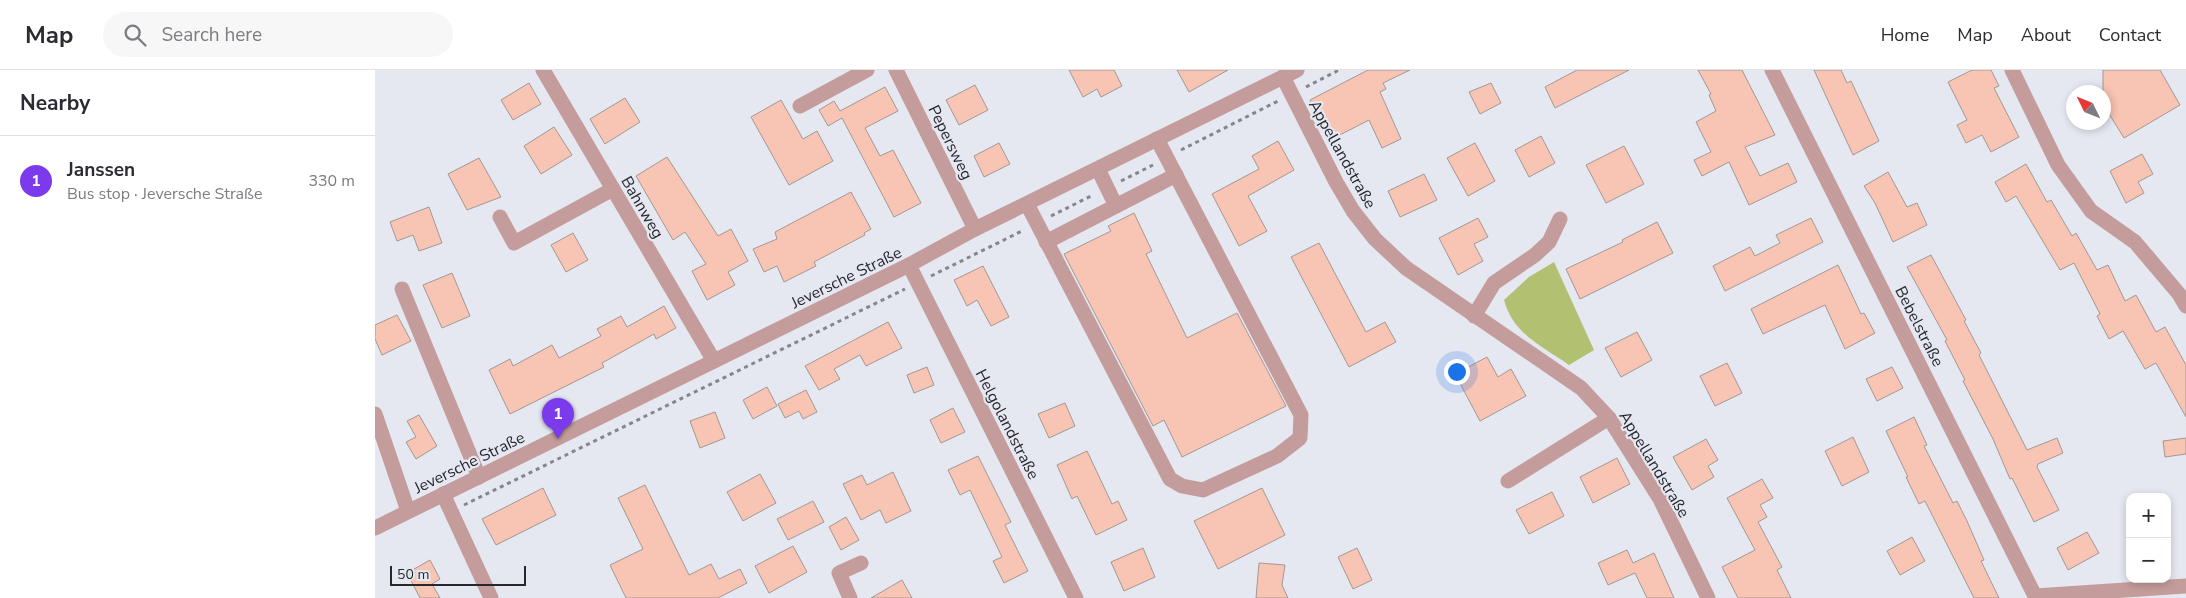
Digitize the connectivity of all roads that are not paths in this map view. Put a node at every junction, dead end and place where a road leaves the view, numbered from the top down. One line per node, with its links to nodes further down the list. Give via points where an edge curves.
1 (543, 70): 12 (street, Bahnweg)
2 (867, 70): 8 (street)
3 (896, 70): 17 (street, Pepersweg)
4 (1297, 70): 7 (street, Jeversche Straße)
5 (1772, 70): 33 (street, Bebelstraße)
6 (2011, 70): 21 (street, via 2058,165 2091,211 2135,242)
7 (1283, 77): 9 (street, Jeversche Straße); 22 (street, Appellandstraße, via 1340,189 1375,239 1406,268)
8 (800, 106)
9 (1157, 139): 10 (street, Jeversche Straße); 11 (street)
10 (1098, 168): 13 (street, Jeversche Straße); 14 (street)
11 (1176, 175): 14 (street); 18 (street, via 1301,415 1300,438 1277,456 1203,490 1182,486 1170,479)
12 (613, 189): 15 (street, via 514,243); 23 (street, Bahnweg)
13 (1027, 204): 17 (street, Jeversche Straße); 18 (street)
14 (1116, 206): 18 (street)
15 (500, 217)
16 (1560, 219): 22 (street, via 1549,242 1494,283)
17 (975, 229): 19 (street, Jeversche Straße)
18 (1046, 242)
19 (909, 265): 23 (street, Jeversche Straße); 36 (street, Helgolandstraße)
20 (402, 289): 26 (street)
21 (2186, 306)
22 (1474, 316): 25 (street, Appellandstraße, via 1581,388)
23 (714, 361): 26 (street, Jeversche Straße)
24 (375, 414): 29 (street, Jeversche Straße)
25 (1609, 418): 27 (street); 37 (street, Appellandstraße, via 1660,499)
26 (479, 477): 28 (street, Jeversche Straße)
27 (1508, 481)
28 (443, 494): 29 (street, Jeversche Straße); 34 (street)
29 (408, 512): 30 (street, Jeversche Straße)
30 (375, 528)
31 (861, 563): 35 (street, via 839,574)
32 (2186, 586): 33 (street)
33 (2035, 597)
34 (491, 598)
35 (850, 598)
36 (1076, 598)
37 (1708, 598)

